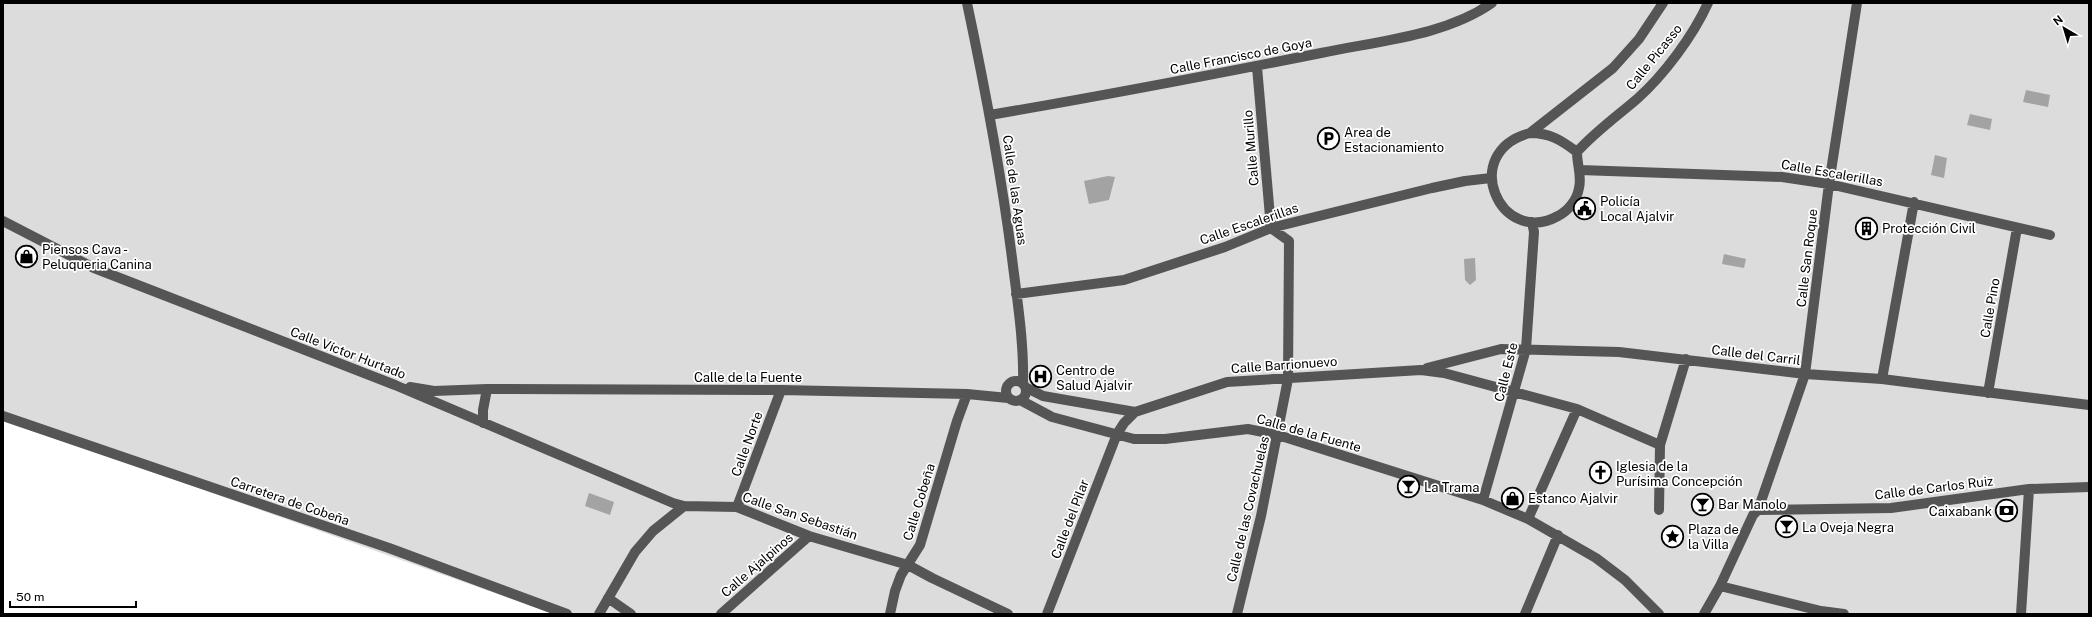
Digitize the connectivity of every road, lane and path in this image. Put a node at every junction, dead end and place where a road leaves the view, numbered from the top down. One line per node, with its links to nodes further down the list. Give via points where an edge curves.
1 (967, 3): 7 (street, Calle de las Aguas)
2 (1492, 3): 6 (street, Calle Francisco de Goya, via 1475,14 1434,30)
3 (1663, 3): 8 (street, Calle Picasso, via 1639,38 1613,68)
4 (1708, 3): 9 (street, Calle Picasso, via 1699,22 1668,64 1638,98 1592,136)
5 (1857, 3): 12 (street, Calle San Roque)
6 (1257, 67): 7 (street, Calle Francisco de Goya); 16 (street, Calle Murillo)
7 (990, 115): 19 (street, Calle de las Aguas, via 1002,178)
8 (1530, 133): 9 (street, via 1552,136); 11 (street, via 1508,142 1500,150 1494,160)
9 (1577, 152): 10 (street)
10 (1580, 170): 12 (street, Calle Escalerillas, via 1782,177); 15 (street, via 1579,190 1569,208 1552,220)
11 (1491, 178): 15 (street, via 1493,192 1504,209 1522,220); 16 (street, Calle Escalerillas, via 1432,188)
12 (1829, 184): 13 (street, Calle Escalerillas); 23 (street, Calle San Roque)
13 (1914, 202): 17 (street, Calle Escalerillas); 25 (street)
14 (3, 221): 26 (street, Calle Víctor Hurtado, via 94,268)
15 (1532, 222): 20 (street, Calle Este, via 1534,232)
16 (1271, 228): 19 (street, Calle Escalerillas, via 1225,247 1124,280); 24 (street, Calle de las Covachuelas, via 1289,241)
17 (2017, 228): 18 (street, Calle Escalerillas); 31 (street, Calle Pino)
18 (2050, 235)
19 (1016, 294): 27 (street, Calle de las Aguas)
20 (1526, 349): 21 (street, Calle del Carril, via 1619,352); 22 (street, Calle del Carril, via 1501,349); 30 (street, Calle Este)
21 (1686, 359): 23 (street, Calle del Carril); 42 (street)
22 (1421, 370): 24 (street, Calle Barrionuevo); 30 (street, via 1444,373)
23 (1805, 374): 25 (street, Calle del Carril); 49 (street, Calle San Roque)
24 (1288, 378): 37 (street, Calle Barrionuevo, via 1227,382); 41 (street, Calle de las Covachuelas)
25 (1882, 379): 31 (street, Calle del Carril)
26 (395, 385): 28 (street, Calle de la Fuente, via 434,391); 39 (street, Calle Víctor Hurtado)
27 (1025, 385): 33 (street, via 1016,380 1009,383 1006,390); 34 (street, via 1027,394); 37 (street, via 1043,396)
28 (487, 389): 29 (street, Calle de la Fuente); 39 (street)
29 (781, 390): 32 (street, Calle de la Fuente); 47 (street, Calle Norte)
30 (1514, 393): 36 (street); 45 (street, Calle Este)
31 (1988, 393): 35 (street, Calle del Carril)
32 (967, 394): 33 (street, Calle de la Fuente); 53 (street, Calle Cobeña, via 920,545)
33 (1008, 398): 34 (street, via 1015,402)
34 (1022, 400): 40 (street, Calle de la Fuente, via 1052,417)
35 (2089, 405)
36 (1578, 409): 42 (street); 50 (street)
37 (1135, 412): 40 (street, Calle Barrionuevo)
38 (3, 416): 56 (street, Carretera de Cobeña, via 389,548)
39 (483, 423): 46 (street, Calle Víctor Hurtado)
40 (1116, 434): 41 (street, Calle de la Fuente, via 1134,439 1165,440 1248,429); 62 (street, Calle del Pilar)
41 (1278, 435): 45 (street, Calle de la Fuente); 63 (street, Calle de las Covachuelas, via 1262,516)
42 (1660, 445): 48 (street)
43 (2089, 487): 44 (street, Calle de Carlos Ruiz)
44 (2029, 489): 49 (street, Calle de Carlos Ruiz, via 1891,508); 68 (street)
45 (1483, 500): 50 (street, Calle de la Fuente)
46 (684, 506): 47 (street, Calle San Sebastián); 55 (street, via 653,531 635,552)
47 (737, 507): 52 (street, Calle San Sebastián)
48 (1659, 510)
49 (1758, 510): 54 (street)
50 (1528, 519): 51 (street, Calle de la Fuente)
51 (1558, 535): 64 (street); 65 (street, via 1596,558 1625,580)
52 (810, 536): 53 (street, Calle San Sebastián); 59 (street, Calle Ajalpinos)
53 (908, 565): 60 (street, Calle Cobeña, via 901,575); 61 (street, Calle San Sebastián)
54 (1720, 586): 66 (street); 67 (street, via 1821,611)
55 (608, 598): 57 (street); 58 (street)
56 (567, 614)
57 (599, 614)
58 (631, 614)
59 (721, 614)
60 (890, 614)
61 (1008, 614)
62 (1047, 614)
63 (1237, 614)
64 (1525, 614)
65 (1659, 614)
66 (1704, 614)
67 (1844, 614)
68 (2021, 614)

